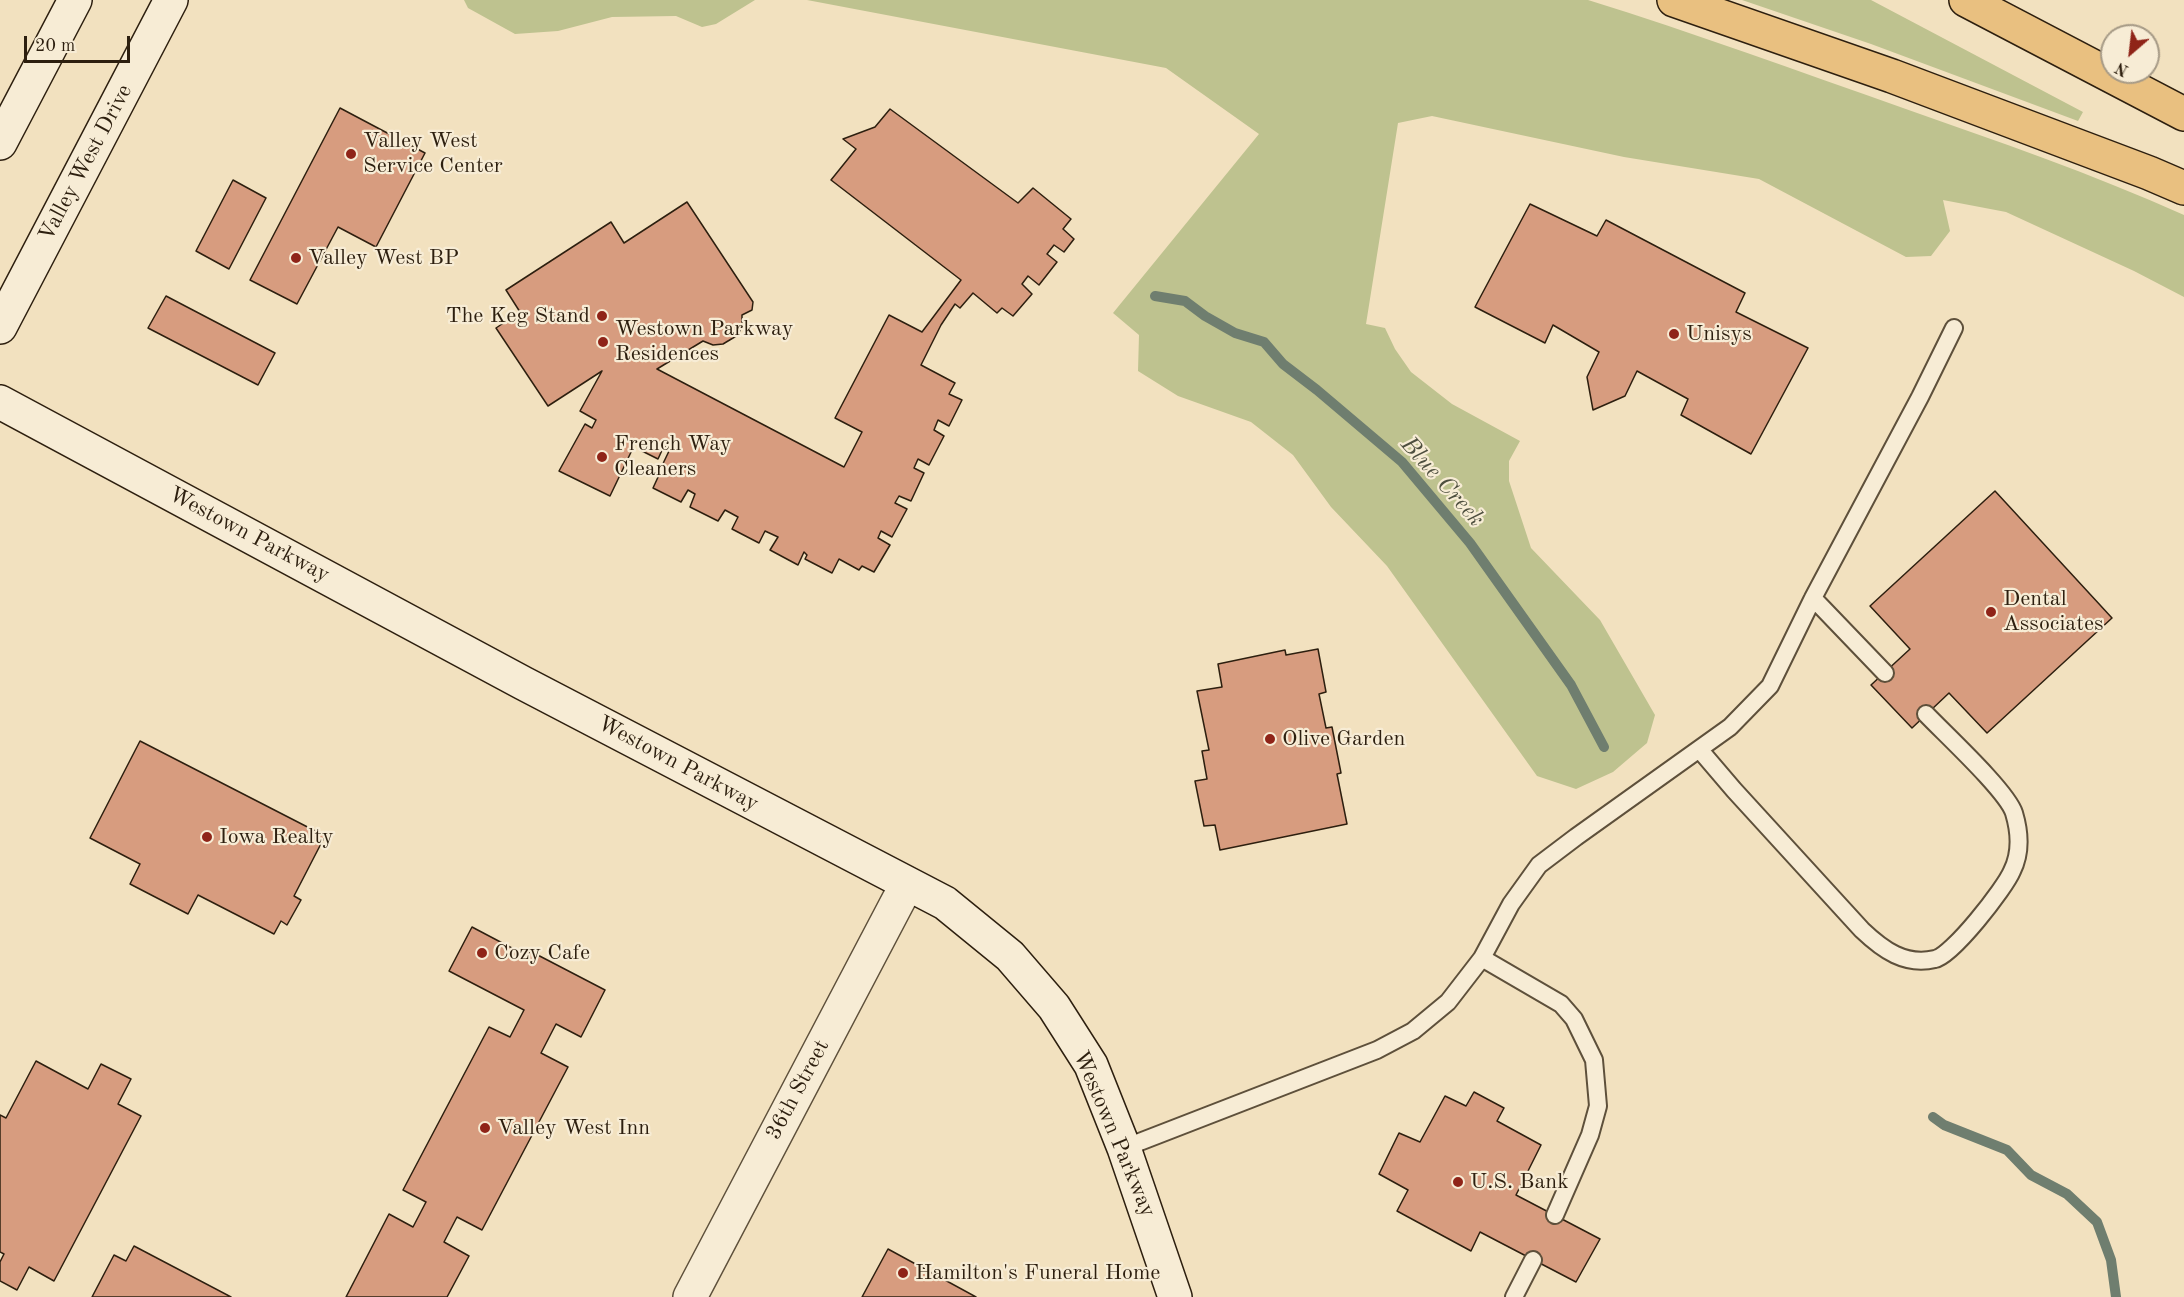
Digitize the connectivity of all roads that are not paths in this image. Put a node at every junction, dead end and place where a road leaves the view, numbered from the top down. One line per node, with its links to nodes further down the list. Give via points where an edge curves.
1 (75, 0): 6 (street)
2 (171, 0): 8 (street, Valley West Drive)
3 (1674, 0): 7 (highway, via 1892,76)
4 (1966, 0): 5 (highway)
5 (2184, 114)
6 (0, 143)
7 (2184, 188)
8 (0, 327)
9 (1954, 328): 11 (lane)
10 (0, 402): 15 (street, Westown Parkway)
11 (1813, 598): 12 (lane); 14 (lane, via 1770,686 1730,727)
12 (1885, 673)
13 (1926, 714): 14 (lane, via 1995,786 2013,810 2019,836 2012,872 1956,946 1938,959 1923,961 1894,956 1870,938)
14 (1699, 748): 16 (lane, via 1539,865 1510,904)
15 (907, 884): 17 (street, Westown Parkway, via 945,903 1010,956 1054,1007 1090,1065); 20 (street, 36th Street)
16 (1482, 958): 17 (lane, via 1448,1002 1413,1031 1377,1050); 18 (lane, via 1561,1004 1574,1019 1594,1060 1598,1106 1590,1135)
17 (1124, 1148): 21 (street, Westown Parkway)
18 (1555, 1215)
19 (1533, 1260): 22 (lane)
20 (690, 1297)
21 (1175, 1297)
22 (1514, 1297)

